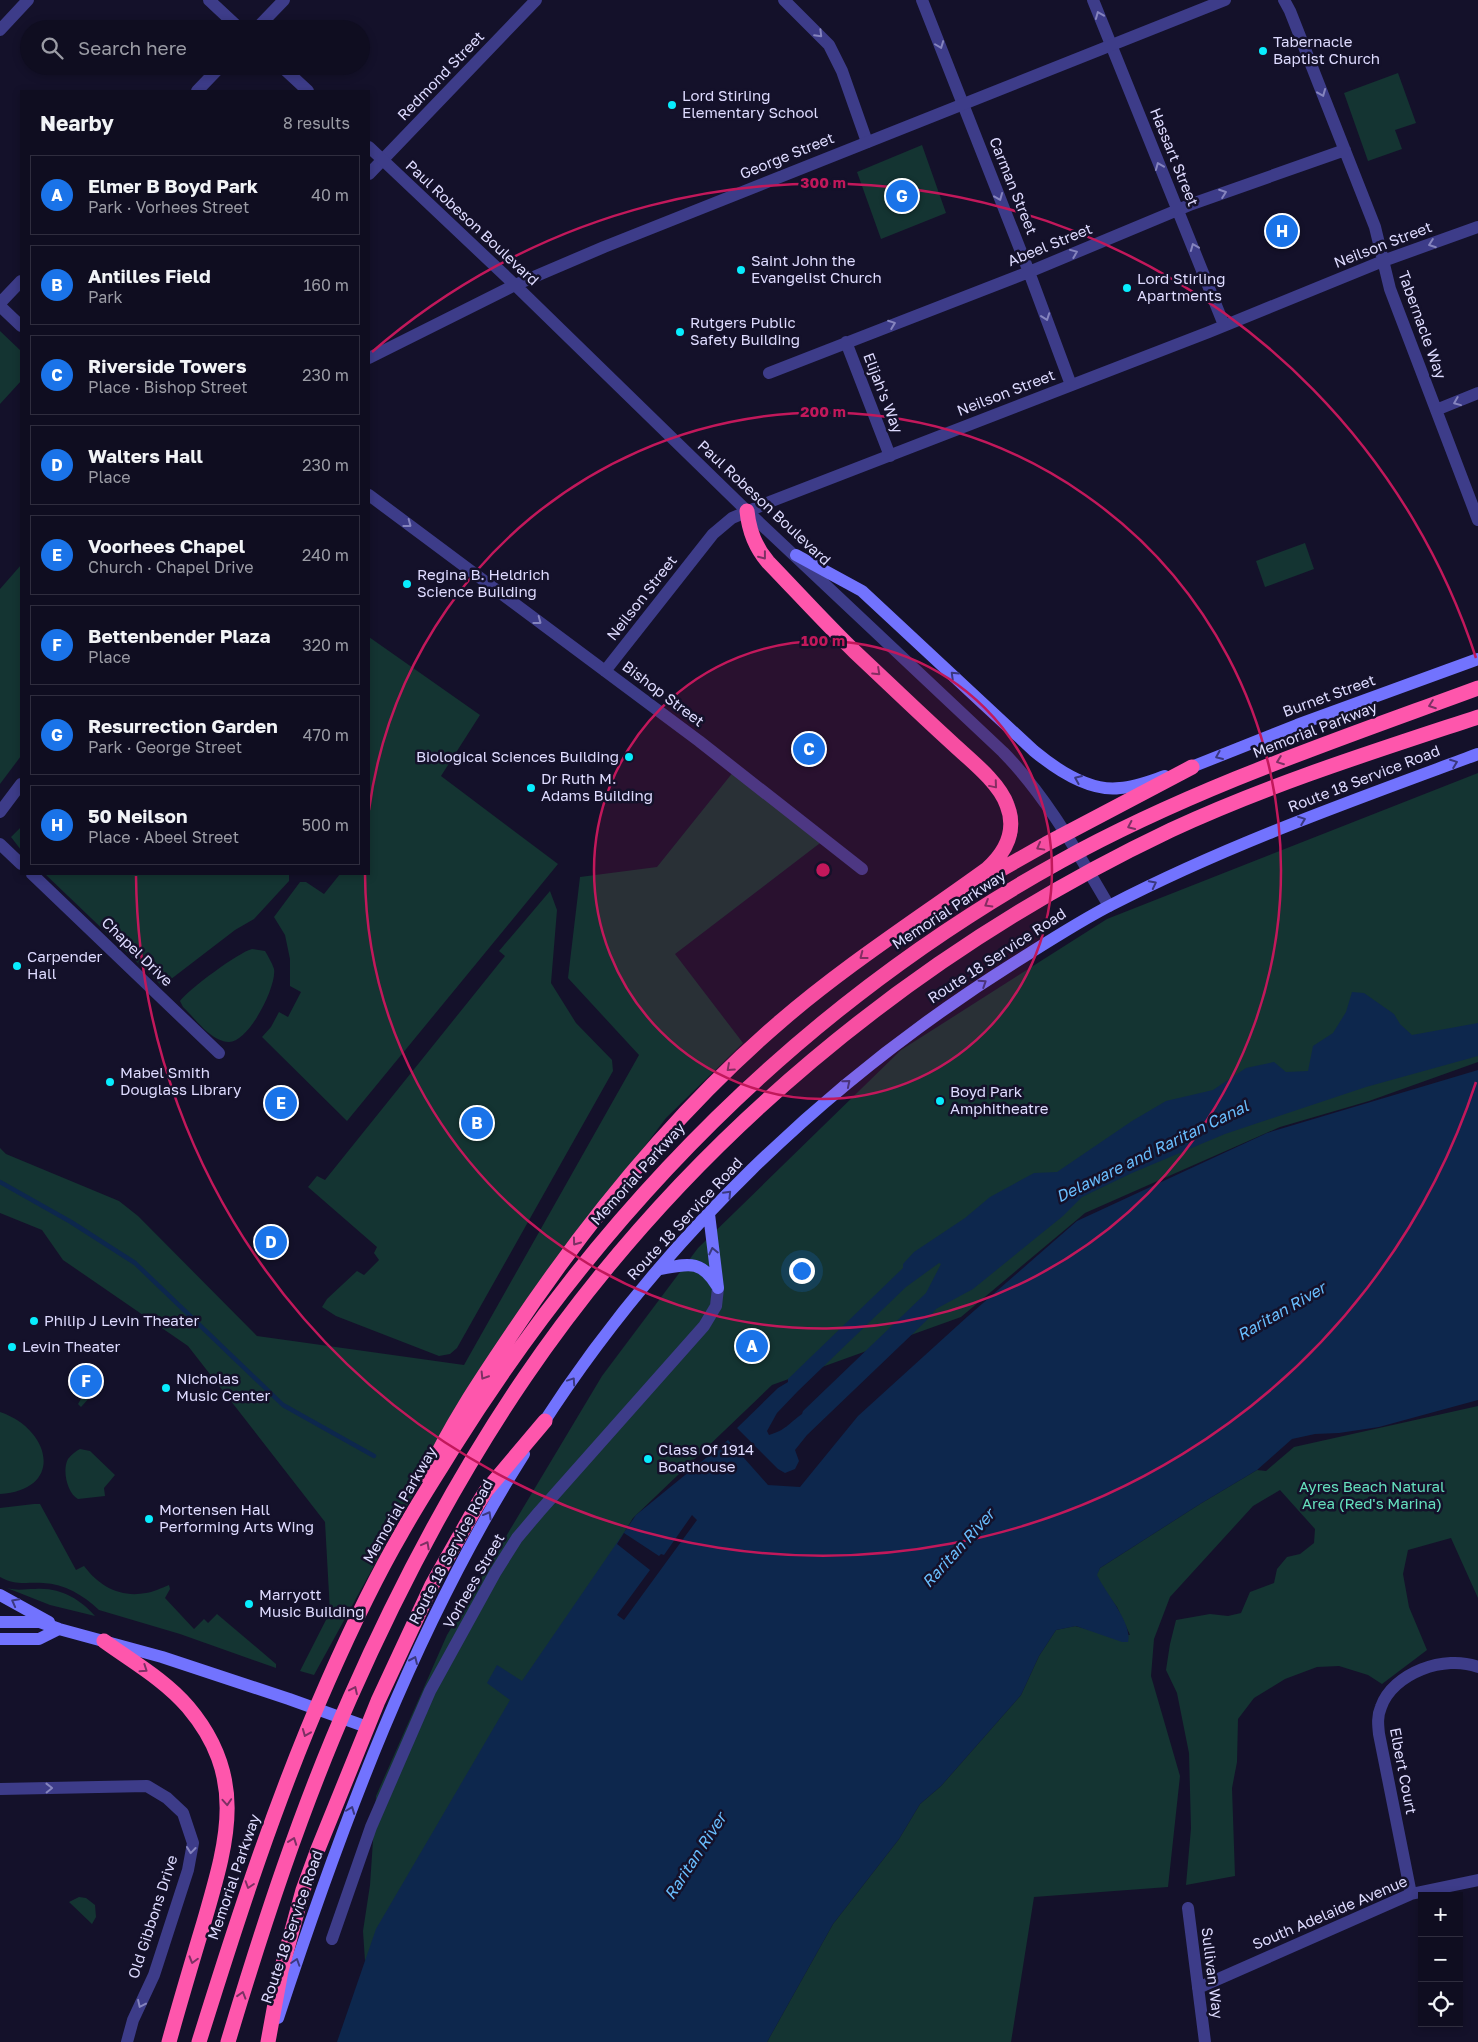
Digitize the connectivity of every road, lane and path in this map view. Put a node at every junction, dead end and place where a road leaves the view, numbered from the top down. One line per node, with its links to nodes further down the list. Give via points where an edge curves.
1 (28, 0): 12 (street)
2 (209, 0): 10 (street)
3 (284, 0): 11 (street)
4 (536, 0): 22 (street, Redmond Street)
5 (922, 0): 18 (street, Carman Street, one-way to 18)
6 (1093, 0): 13 (street, Hassart Street, one-way to 6)
7 (1225, 0): 13 (street, George Street)
8 (1284, 0): 21 (street, Tabernacle Way, one-way to 21)
9 (788, 1): 19 (street, one-way to 19, via 829,45 842,71)
10 (230, 20)
11 (265, 20)
12 (0, 30)
13 (1112, 46): 18 (street, George Street); 24 (street, Hassart Street, one-way to 13)
14 (212, 75): 16 (street)
15 (291, 75): 17 (street)
16 (198, 90)
17 (307, 90)
18 (963, 105): 19 (street, George Street); 27 (street, Carman Street, one-way to 27)
19 (867, 142): 29 (street, George Street, via 683,214)
20 (370, 148): 22 (street, Paul Robeson Boulevard)
21 (1345, 150): 24 (street, Abeel Street, one-way to 21); 26 (street, Tabernacle Way, via 1375,227)
22 (382, 160): 23 (street, Redmond Street); 29 (street, Paul Robeson Boulevard)
23 (370, 173)
24 (1178, 211): 27 (street, Abeel Street, one-way to 24); 32 (street, Hassart Street, one-way to 24)
25 (1478, 227): 26 (street, Neilson Street, one-way to 26)
26 (1383, 261): 32 (street, Neilson Street); 38 (street, Tabernacle Way)
27 (1029, 272): 33 (street, Abeel Street, one-way to 27); 36 (street, Carman Street, one-way to 36)
28 (20, 282): 30 (street)
29 (515, 285): 34 (street, George Street); 41 (street, Paul Robeson Boulevard)
30 (0, 305): 31 (street)
31 (20, 325)
32 (1224, 325): 36 (street, Neilson Street)
33 (846, 342): 35 (street, Abeel Street); 39 (street, Elijah's Way)
34 (370, 358)
35 (769, 373)
36 (1071, 385): 39 (street, Neilson Street)
37 (1478, 393): 38 (street, one-way to 38)
38 (1436, 410): 42 (street, Tabernacle Way)
39 (890, 456): 41 (street, Neilson Street)
40 (370, 496): 45 (street, Bishop Street, one-way to 45)
41 (747, 511): 43 (street, Paul Robeson Boulevard); 45 (street, Neilson Street, via 726,522 713,534); 56 (highway, one-way to 56, via 752,538 759,552 854,651 980,770 1007,804 1010,832 1003,852 987,869)
42 (1478, 520)
43 (796, 555): 49 (main road, Burnet Street, one-way to 43, via 1119,788 1097,786 1071,776 1034,751 862,591); 57 (street, Paul Robeson Boulevard, via 981,729 1022,772 1056,817)
44 (1478, 659): 49 (main road, Burnet Street, one-way to 49)
45 (605, 671): 54 (street, Bishop Street)
46 (1478, 688): 63 (highway, Memorial Parkway, one-way to 63, via 1270,765 1115,833 980,909 924,946 816,1028 680,1153 572,1277 519,1348)
47 (1478, 717): 80 (highway, one-way to 47, via 274,1895 319,1773 351,1695 422,1551 468,1468 526,1376 602,1275 686,1180 767,1100 851,1029 924,972 1041,899 1174,829 1248,798)
48 (1478, 754): 57 (main road, Route 18 Service Road, one-way to 48, via 1193,865 1276,830)
49 (1192, 767): 56 (highway, one-way to 56)
50 (20, 785): 51 (street)
51 (0, 812)
52 (0, 844): 53 (street)
53 (20, 863)
54 (862, 869)
55 (33, 875): 58 (street, Chapel Drive)
56 (947, 898): 63 (highway, one-way to 63, via 870,951 782,1020 704,1091 650,1150 578,1238 498,1354 439,1450)
57 (1109, 906): 59 (main road, Route 18 Service Road, one-way to 57, via 798,1126 900,1041 942,1009)
58 (219, 1053)
59 (708, 1214): 60 (main road, Route 18 Service Road); 61 (main road, one-way to 59)
60 (660, 1269): 61 (main road, via 688,1264 698,1266 706,1271); 62 (main road, Route 18 Service Road, one-way to 60, via 614,1325)
61 (718, 1288): 75 (street, Vorhees Street, via 716,1306 704,1326 539,1512 517,1538 495,1573 430,1691 371,1827)
62 (545, 1421): 70 (highway, via 486,1491 465,1524); 81 (main road, Route 18 Service Road, one-way to 62, via 333,1856 403,1685 462,1563)
63 (402, 1531): 79 (highway, Memorial Parkway, one-way to 79, via 347,1639 296,1757 250,1882)
64 (0, 1594): 66 (main road, one-way to 64)
65 (0, 1622): 66 (main road, via 40,1622)
66 (59, 1629): 67 (main road, via 39,1639); 68 (main road)
67 (0, 1639)
68 (104, 1641): 70 (main road, via 194,1666); 78 (highway, one-way to 78, via 160,1680 187,1706 212,1743 226,1786 228,1815 223,1852)
69 (1478, 1667): 73 (street, Elbert Court, via 1452,1662 1417,1671 1392,1689 1380,1707 1378,1734)
70 (363, 1726): 81 (highway, via 297,1909 281,1971)
71 (0, 1789): 77 (street, Old Gibbons Drive, one-way to 77, via 147,1786 183,1813 193,1843 188,1870 154,1975 133,2020)
72 (1478, 1880): 73 (street, South Adelaide Avenue)
73 (1411, 1894): 76 (street, South Adelaide Avenue)
74 (1188, 1908): 76 (street, Sullivan Way)
75 (332, 1939)
76 (1198, 1988): 82 (street, Sullivan Way)
77 (127, 2042)
78 (169, 2042)
79 (199, 2042)
80 (228, 2042)
81 (269, 2042)
82 (1204, 2042)

